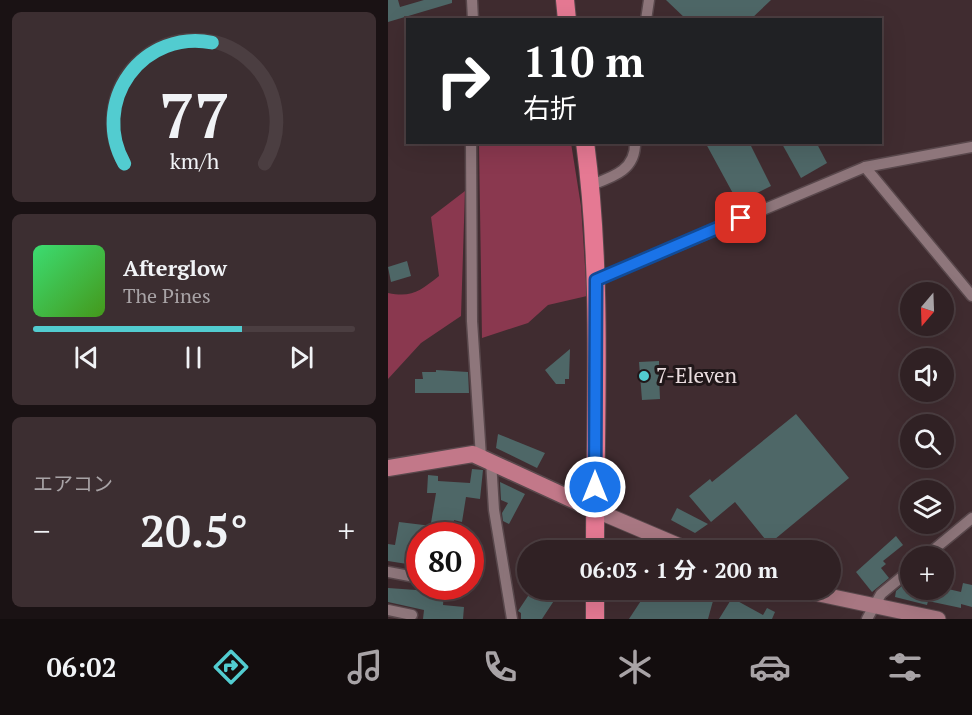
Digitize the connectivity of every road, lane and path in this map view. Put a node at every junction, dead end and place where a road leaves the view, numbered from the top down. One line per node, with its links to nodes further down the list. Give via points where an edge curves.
1 (472, 0): 4 (street)
2 (565, 0): 5 (highway)
3 (649, 0): 6 (street)
4 (473, 18)
5 (567, 18)
6 (646, 18)
7 (471, 144): 15 (street, via 472,321)
8 (585, 144): 12 (highway)
9 (635, 144): 12 (street, via 630,165 618,175)
10 (972, 147): 11 (street)
11 (865, 167): 13 (street); 14 (street)
12 (590, 185): 13 (highway)
13 (596, 280): 17 (highway)
14 (972, 296)
15 (486, 459): 16 (main road, via 473,454); 17 (main road); 30 (street)
16 (388, 468)
17 (595, 510): 19 (highway); 20 (main road)
18 (972, 518): 21 (street)
19 (595, 540)
20 (666, 540)
21 (938, 546)
22 (388, 573): 23 (street)
23 (406, 576)
24 (900, 578): 28 (street, via 881,594)
25 (595, 600): 31 (highway)
26 (831, 600): 28 (main road)
27 (388, 610): 29 (street)
28 (871, 613): 32 (main road)
29 (412, 615)
30 (512, 619)
31 (595, 619)
32 (938, 619)

